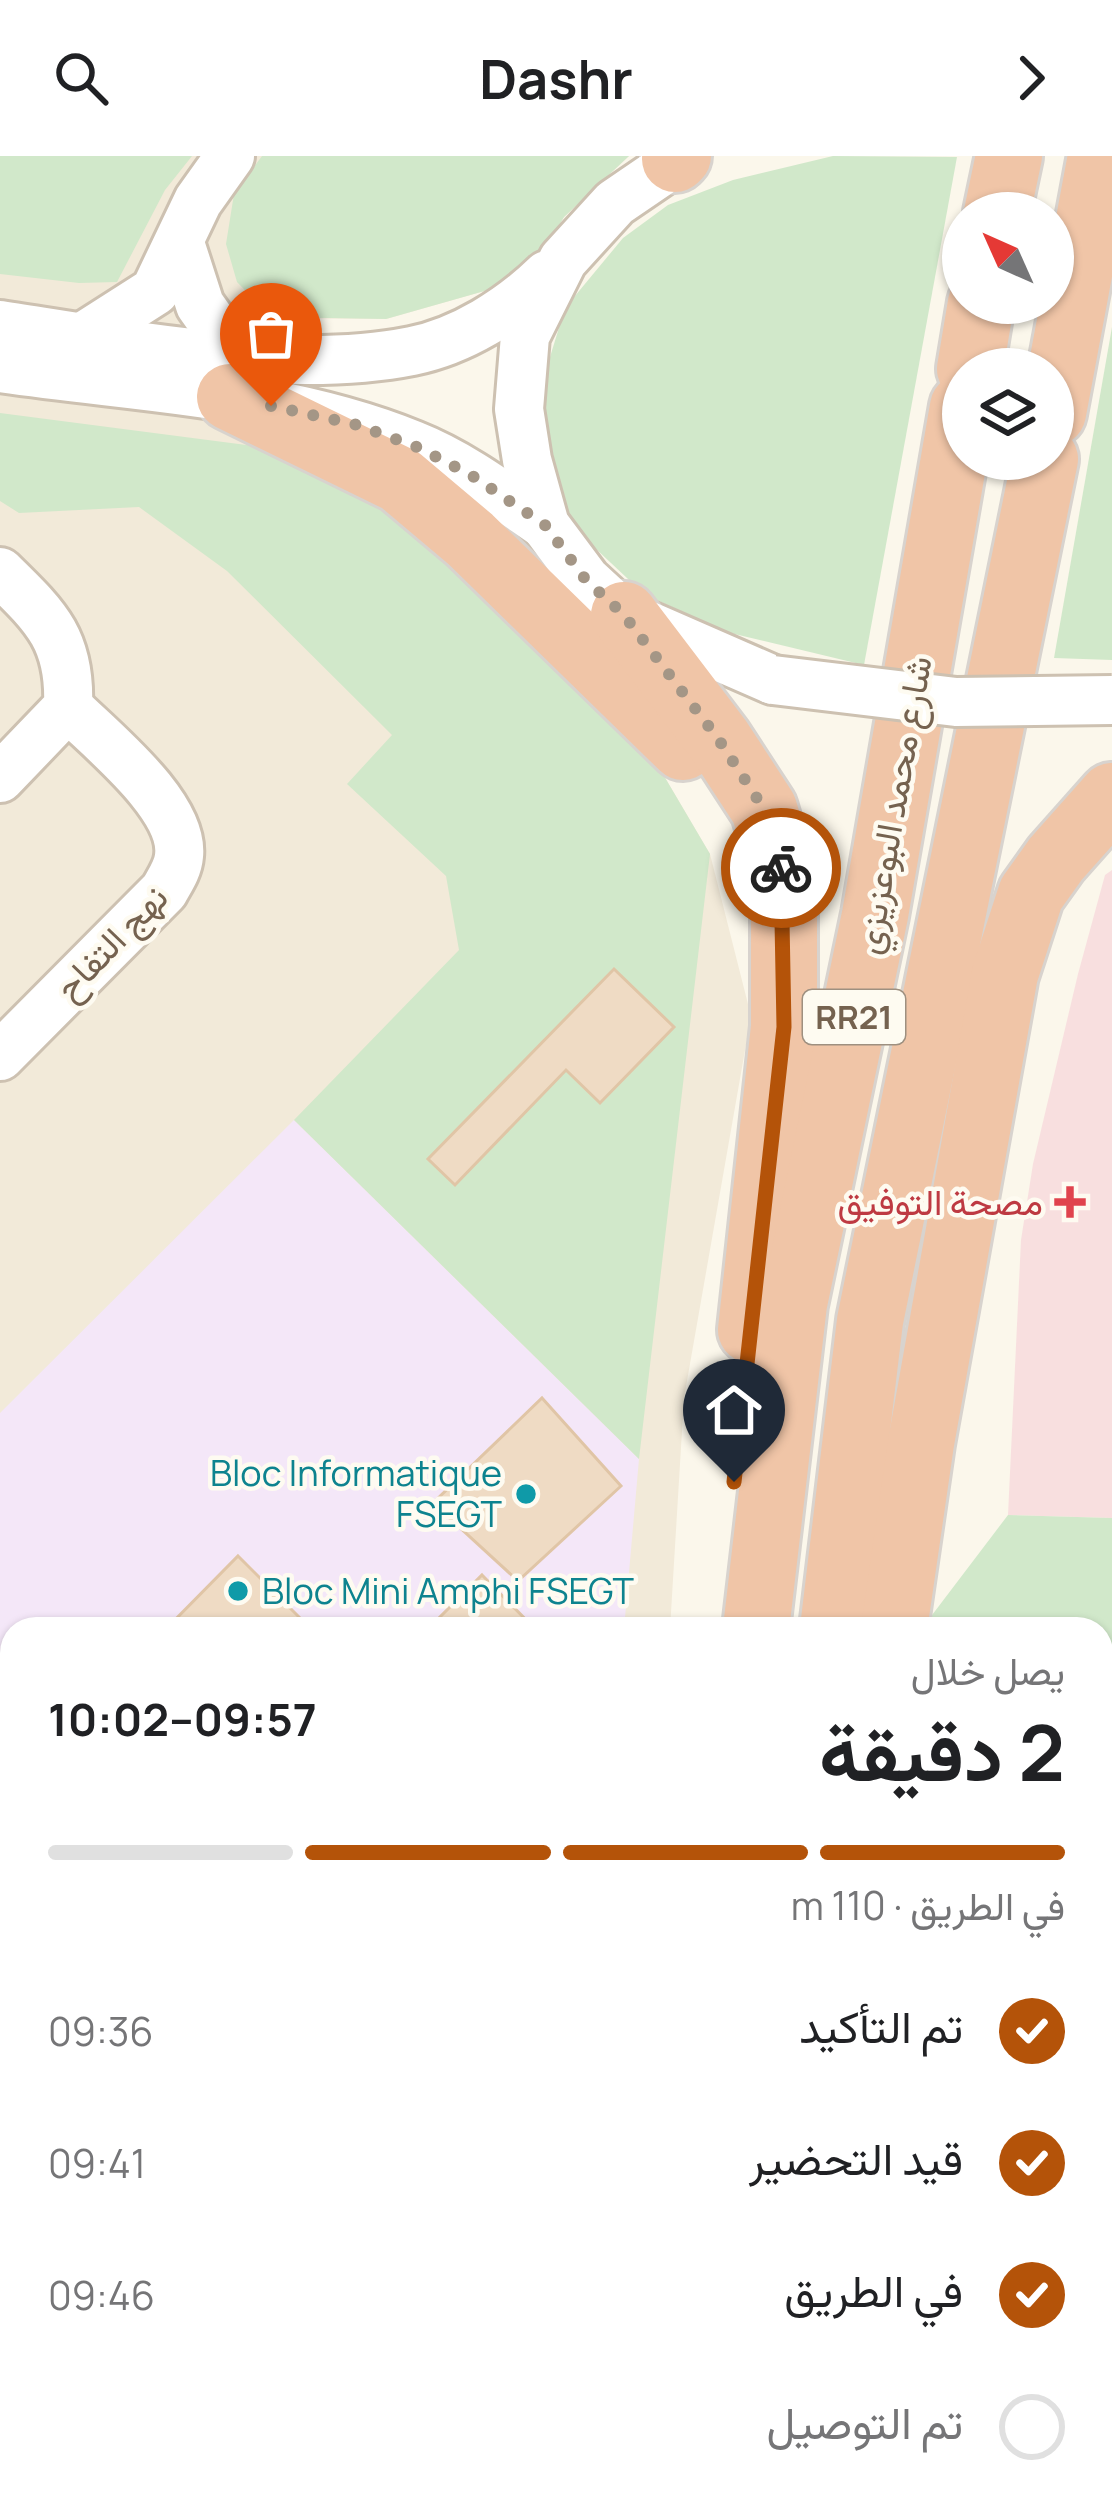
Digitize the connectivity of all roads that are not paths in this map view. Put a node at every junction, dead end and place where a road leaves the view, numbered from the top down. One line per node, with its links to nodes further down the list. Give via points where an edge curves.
1 (230, 156): 6 (street)
2 (1009, 156): 5 (highway)
3 (1100, 156): 10 (highway)
4 (679, 157): 7 (street, via 615,203)
5 (1002, 192)
6 (180, 243): 9 (street, via 154,291); 12 (street)
7 (563, 260): 12 (street, via 514,307 416,350); 15 (street, via 525,336 519,409)
8 (0, 325): 9 (street)
9 (83, 337): 12 (street)
10 (1065, 348)
11 (0, 368): 12 (street)
12 (233, 376): 15 (street, via 415,446); 23 (highway, via 400,480 680,742 751,861)
13 (950, 480): 27 (highway, شارع محمد البوعزيزي / RR21, via 875,915 794,1304)
14 (1041, 480): 28 (highway, RR21, via 870,1322)
15 (545, 525): 17 (street)
16 (0, 572): 19 (street, via 62,642)
17 (624, 615): 18 (street, bridge, via 773,680 956,702); 23 (highway, via 764,809 784,876)
18 (1112, 700)
19 (68, 706): 20 (street); 25 (street, نهج التفاح, via 151,790 175,826 179,859 164,891)
20 (0, 778)
21 (1112, 796): 24 (highway, via 1031,894)
22 (1112, 839): 24 (highway, via 1050,917)
23 (786, 980): 26 (highway)
24 (1004, 997): 29 (highway)
25 (0, 1056)
26 (721, 1617)
27 (758, 1617)
28 (834, 1617)
29 (896, 1617)

